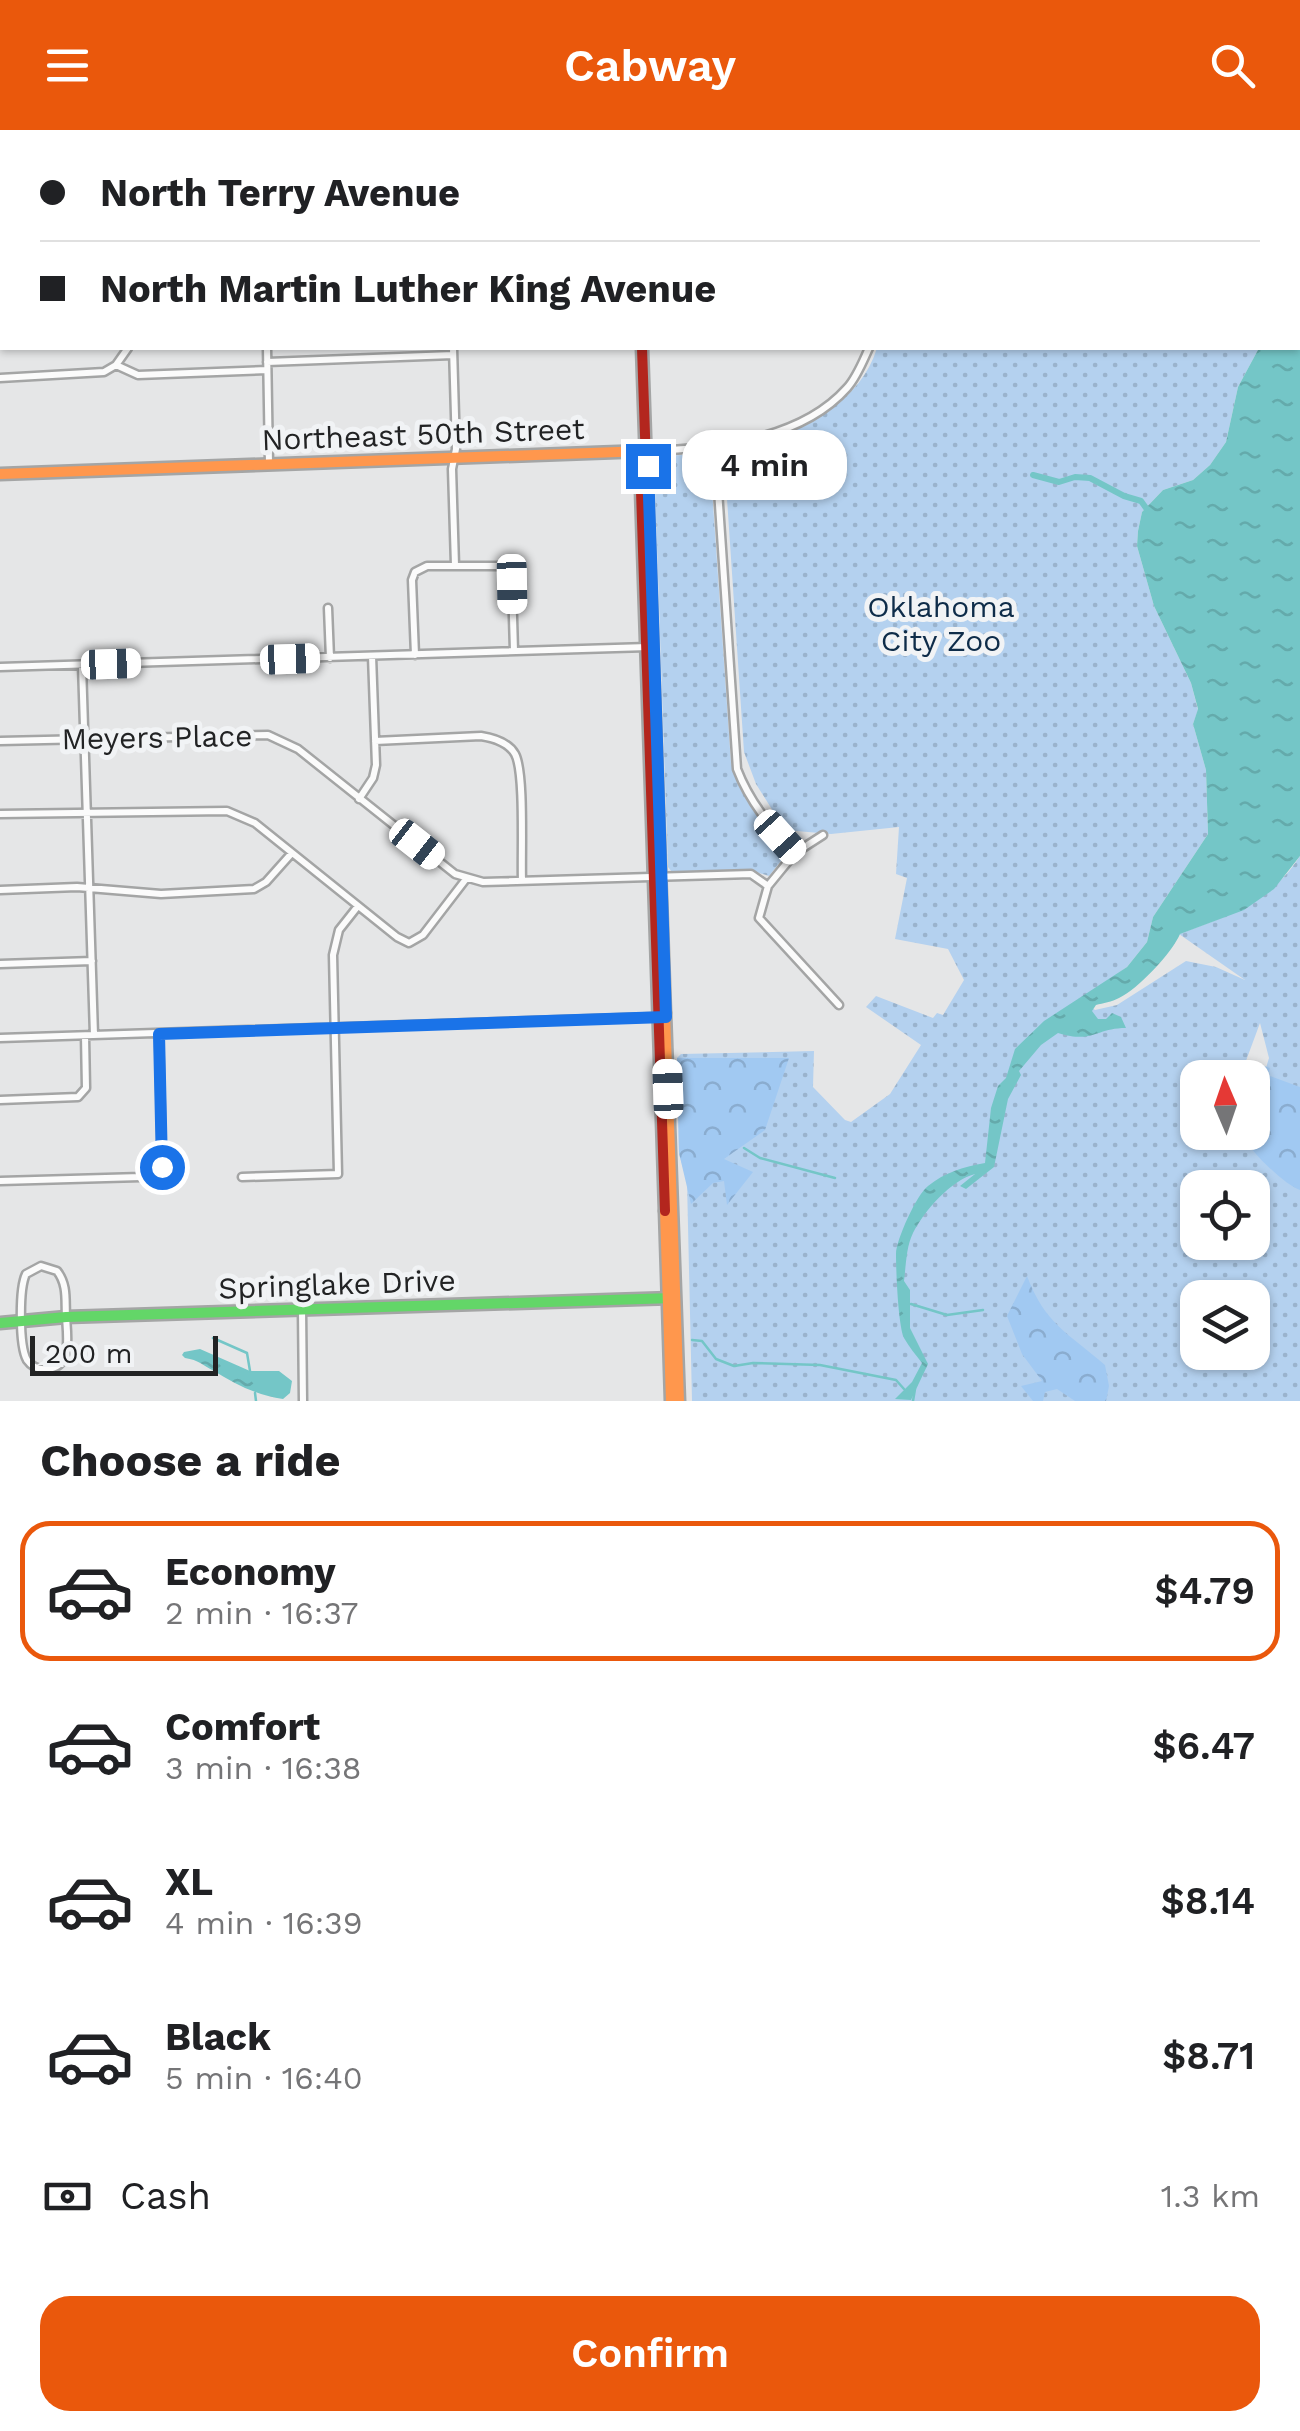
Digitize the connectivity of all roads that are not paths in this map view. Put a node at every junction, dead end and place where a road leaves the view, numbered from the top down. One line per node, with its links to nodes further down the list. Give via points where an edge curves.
1 (209, 130): 2 (street)
2 (224, 130)
3 (126, 350): 8 (street)
4 (266, 350): 9 (street)
5 (642, 350): 12 (street)
6 (868, 350): 11 (street, Northeast 50th Street, via 851,385 806,420)
7 (453, 351): 9 (street); 13 (street)
8 (116, 364): 9 (street, via 138,375); 10 (street, via 82,375)
9 (267, 366): 14 (street)
10 (0, 378)
11 (715, 446): 12 (street, Northeast 50th Street); 33 (street, via 737,769 746,792)
12 (644, 452): 13 (street, Northeast 50th Street); 18 (street)
13 (454, 458): 14 (street, Northeast 50th Street); 16 (street)
14 (270, 464): 15 (street, Northeast 50th Street)
15 (0, 474)
16 (455, 565): 19 (street, via 507,568); 20 (street, via 415,572)
17 (328, 608): 22 (street)
18 (651, 647): 19 (street); 34 (street)
19 (514, 652): 20 (street)
20 (415, 655): 21 (street)
21 (372, 656): 22 (street); 27 (street)
22 (330, 658): 23 (street)
23 (82, 665): 24 (street); 25 (street)
24 (0, 667)
25 (84, 738): 26 (street, Meyers Place); 28 (street, Meyers Place, via 268,734 298,749); 29 (street)
26 (0, 740)
27 (375, 741): 28 (street, via 375,772); 36 (street, via 481,736 511,749 518,768)
28 (359, 799): 35 (street, Meyers Place)
29 (86, 812): 30 (street); 32 (street, via 227,811 255,823); 38 (street)
30 (0, 814)
31 (822, 835): 33 (street)
32 (290, 854): 38 (street, via 254,889 161,894); 40 (street)
33 (795, 854): 37 (street)
34 (657, 875): 36 (street); 37 (street, via 741,873); 44 (street)
35 (466, 879): 36 (street); 40 (street, via 414,942 396,938)
36 (522, 880)
37 (768, 886): 43 (street, via 763,926)
38 (89, 888): 39 (street); 41 (street)
39 (0, 890)
40 (358, 906): 45 (street, via 336,937)
41 (92, 961): 42 (street); 47 (street)
42 (0, 964)
43 (839, 1005)
44 (661, 1017): 45 (street); 52 (street)
45 (335, 1028): 46 (street); 50 (street, via 338,1174)
46 (159, 1034): 47 (street); 51 (street, via 162,1167 156,1174)
47 (90, 1035): 48 (street); 49 (street, via 86,1088 78,1096)
48 (0, 1038)
49 (0, 1100)
50 (242, 1178)
51 (0, 1181)
52 (672, 1298): 53 (street, Springlake Drive); 58 (street); 59 (street)
53 (302, 1310): 54 (street, Springlake Drive); 57 (street)
54 (66, 1317): 55 (street, Springlake Drive); 55 (street, via 64,1360 44,1370 26,1358); 55 (street, via 62,1278 41,1266 22,1282)
55 (22, 1320): 56 (street, Springlake Drive)
56 (0, 1323)
57 (303, 1401)
58 (671, 1401)
59 (679, 1401)

